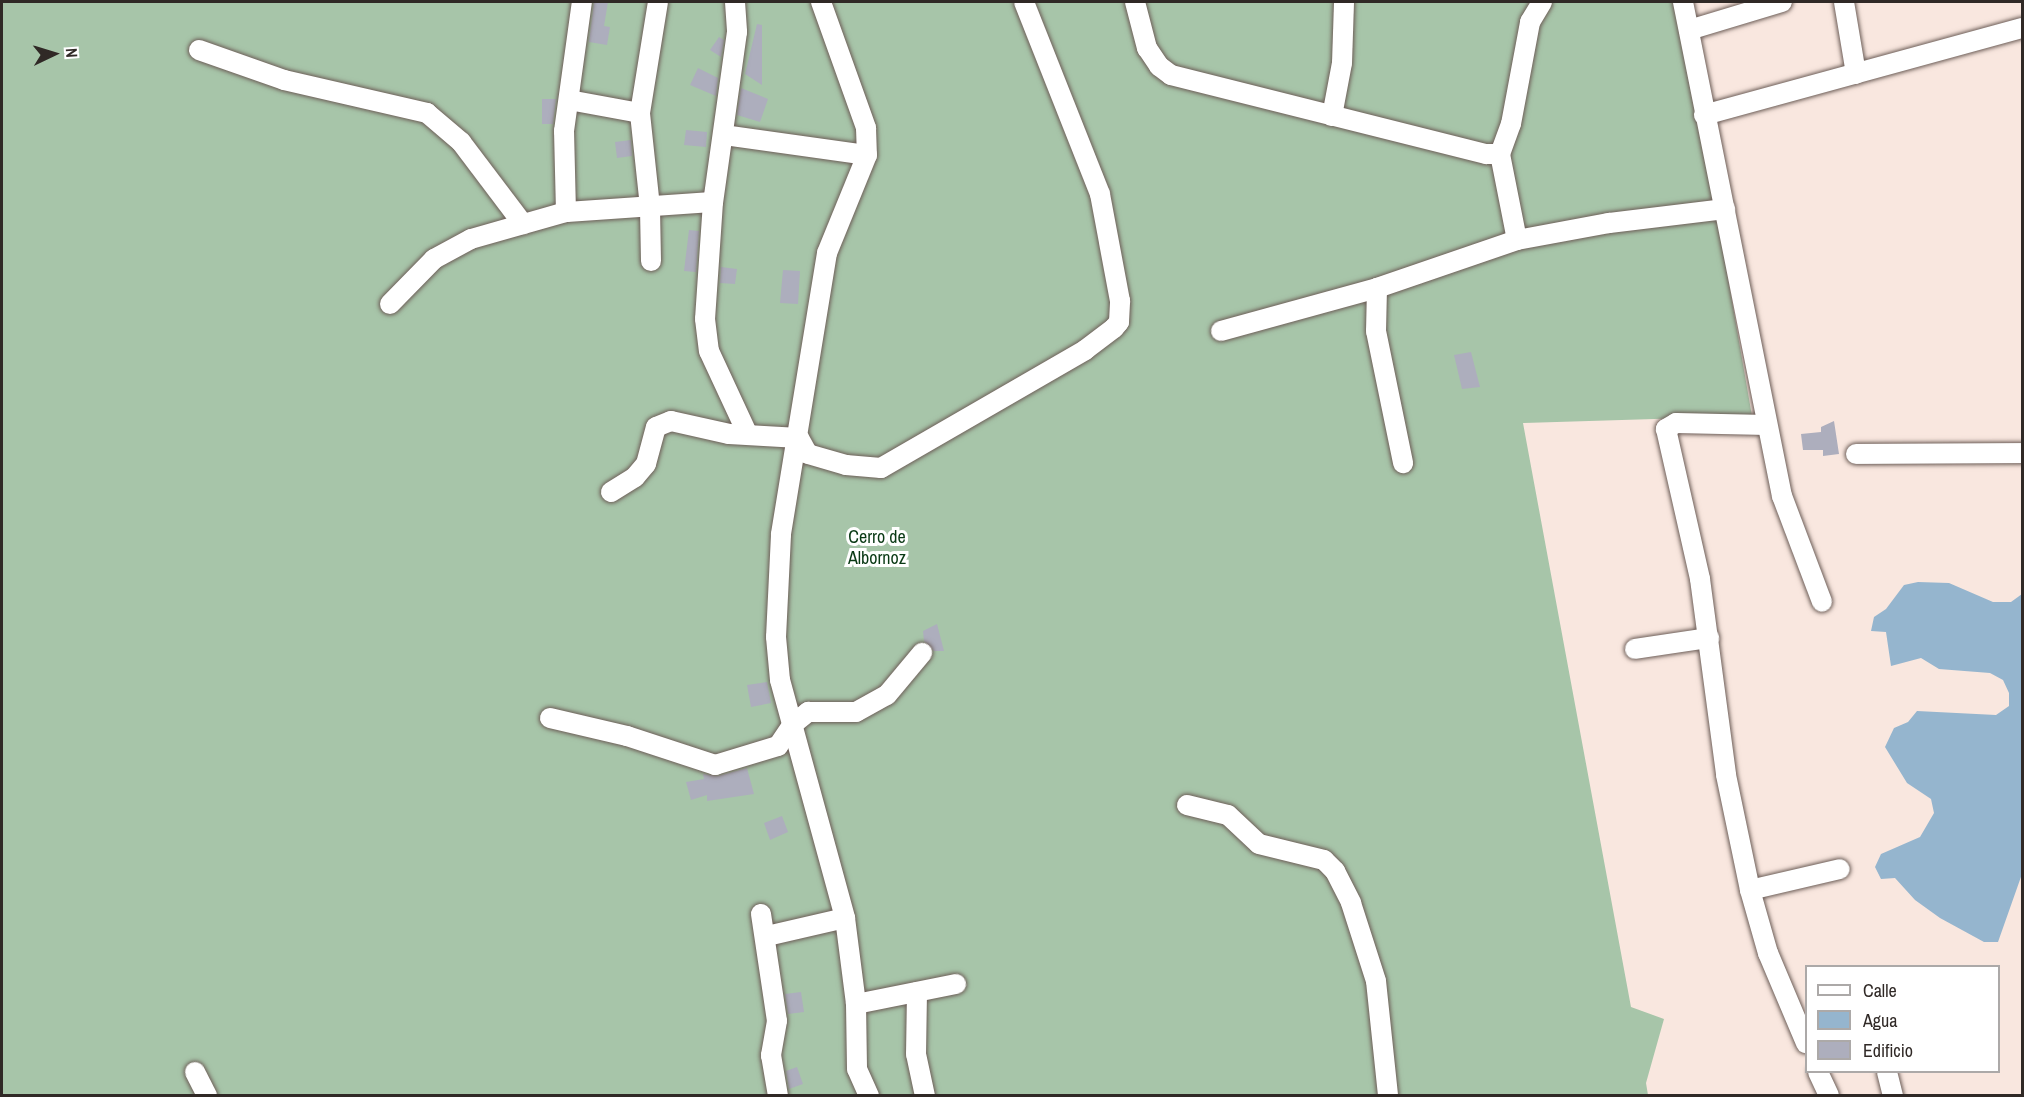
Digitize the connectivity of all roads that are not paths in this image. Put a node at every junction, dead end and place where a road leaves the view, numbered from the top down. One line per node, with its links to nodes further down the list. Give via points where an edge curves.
1 (582, 2): 16 (street)
2 (658, 2): 17 (street)
3 (735, 2): 20 (street, via 738,21)
4 (821, 2): 22 (street, via 866,128)
5 (1024, 2): 35 (street, via 1100,194 1120,301 1119,322 1106,337 1085,350 881,468 846,465 808,454)
6 (1135, 2): 19 (street, via 1147,48 1171,75)
7 (1344, 2): 19 (street, via 1342,63)
8 (1542, 2): 21 (street, via 1530,22 1511,124)
9 (1683, 2): 13 (street)
10 (1782, 2): 13 (street)
11 (1844, 2): 15 (street)
12 (2022, 28): 15 (street)
13 (1689, 30): 18 (street)
14 (199, 50): 27 (street, via 284,80 427,113 461,142)
15 (1856, 74): 18 (street)
16 (569, 100): 17 (street); 26 (street, via 564,131)
17 (640, 113): 24 (street)
18 (1704, 115): 25 (street)
19 (1332, 116): 21 (street)
20 (724, 135): 22 (street); 23 (street)
21 (1500, 154): 28 (street)
22 (867, 156): 35 (street, via 827,253)
23 (712, 202): 24 (street); 34 (street, via 705,319 709,351)
24 (650, 207): 26 (street); 29 (street)
25 (1725, 209): 28 (street); 33 (street)
26 (566, 212): 27 (street)
27 (523, 224): 31 (street, via 471,239 434,259)
28 (1517, 240): 30 (street)
29 (651, 261)
30 (1377, 288): 32 (street); 38 (street, via 1376,331)
31 (390, 304)
32 (1221, 331)
33 (1767, 425): 40 (street, via 1782,496); 41 (street, via 1676,423 1666,429 1700,579)
34 (747, 433): 35 (street); 39 (street, via 729,434 663,423 656,428 646,464 635,477)
35 (799, 438): 45 (street, via 781,535 776,637 780,680)
36 (2022, 453): 37 (street)
37 (1856, 454)
38 (1403, 463)
39 (611, 492)
40 (1822, 602)
41 (1709, 638): 42 (street); 48 (street, via 1726,774)
42 (1635, 649)
43 (922, 653): 45 (street, via 887,695 856,712 840,715 813,710)
44 (550, 718): 45 (street, via 627,736 714,765 778,746)
45 (792, 725): 50 (street)
46 (1187, 805): 63 (street, via 1228,815 1259,844 1324,860 1335,871 1352,903 1376,981)
47 (1840, 869): 48 (street)
48 (1750, 890): 55 (street, via 1768,953)
49 (761, 914): 51 (street)
50 (845, 918): 51 (street); 54 (street)
51 (767, 936): 60 (street, via 777,1021 771,1055)
52 (956, 984): 53 (street)
53 (917, 992): 54 (street); 62 (street, via 916,1054)
54 (856, 1004): 61 (street, via 857,1069)
55 (1805, 1041)
56 (195, 1071): 59 (street)
57 (1819, 1073): 64 (street)
58 (1888, 1073): 65 (street)
59 (207, 1095)
60 (778, 1095)
61 (869, 1095)
62 (925, 1095)
63 (1388, 1095)
64 (1829, 1095)
65 (1893, 1095)

